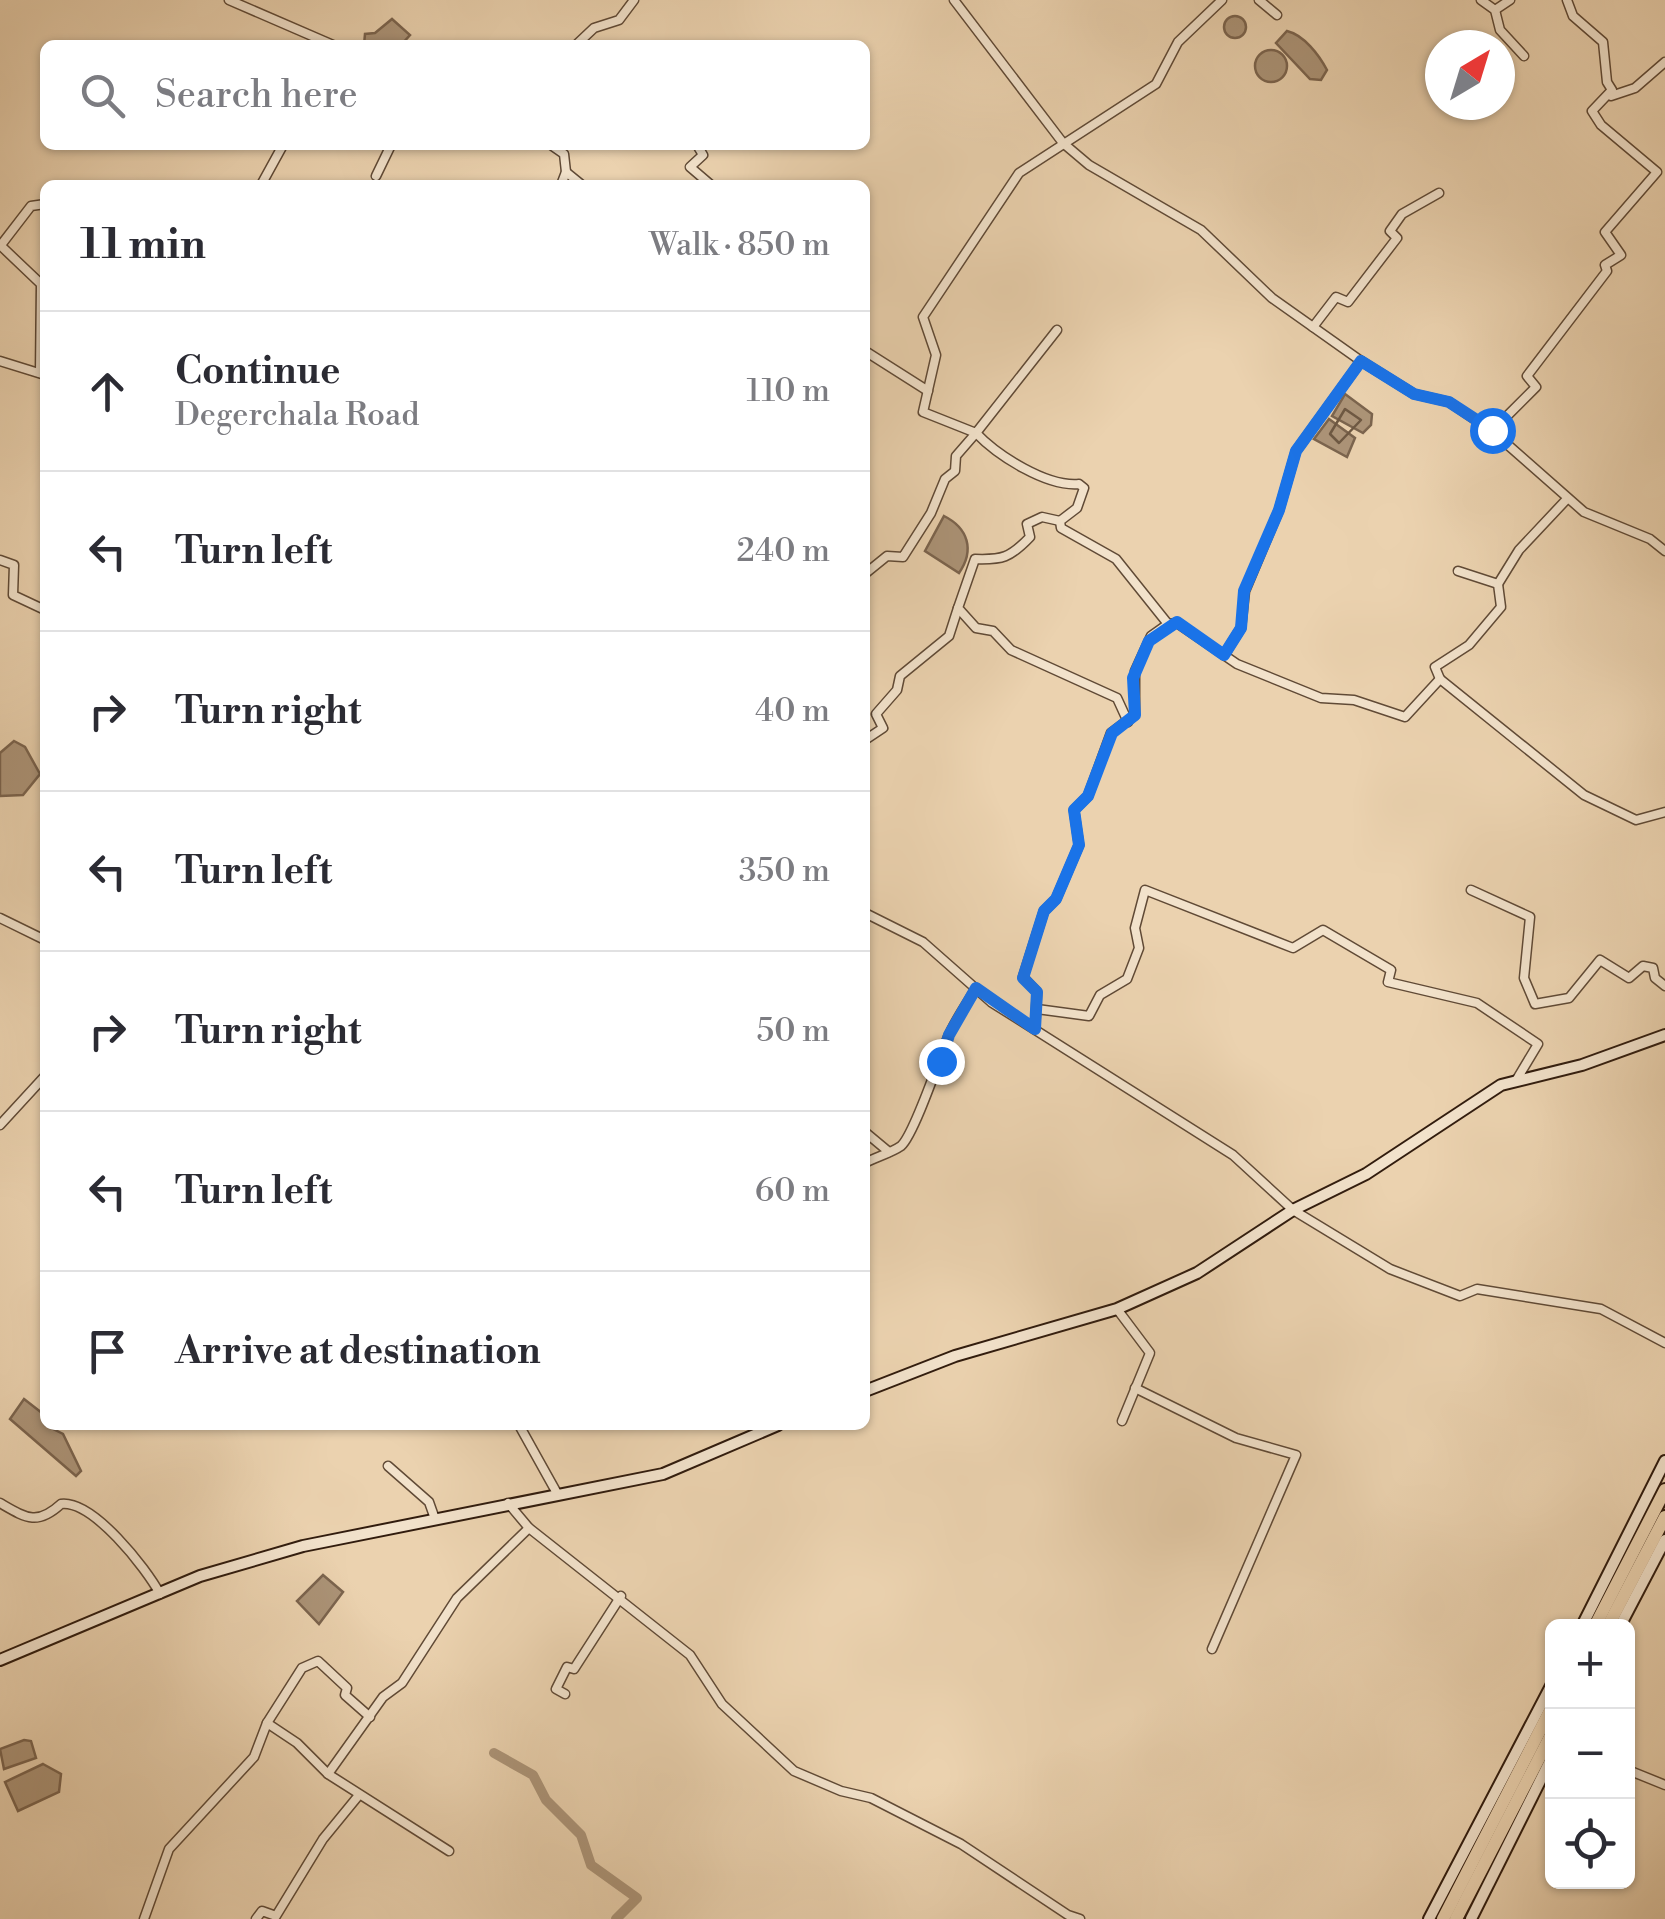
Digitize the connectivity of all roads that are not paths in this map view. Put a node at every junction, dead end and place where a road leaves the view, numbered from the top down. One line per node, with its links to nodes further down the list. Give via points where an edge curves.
1 (230, 0): 11 (street)
2 (634, 0): 12 (street, via 619,20)
3 (954, 0): 16 (street)
4 (1222, 0): 16 (street, via 1178,42 1156,84)
5 (1259, 0): 10 (street)
6 (1481, 0): 9 (street)
7 (1510, 0): 9 (street)
8 (1566, 0): 15 (street, via 1573,16 1603,42)
9 (1495, 10): 13 (street, via 1500,30)
10 (1276, 15)
11 (322, 40)
12 (581, 40)
13 (1524, 56)
14 (1665, 62): 15 (street, via 1635,88)
15 (1611, 96): 40 (street, via 1594,109 1595,116 1658,172 1605,232 1621,254 1605,265 1527,376 1536,387)
16 (1063, 143): 33 (street, via 1132,194 1201,230); 39 (street, via 1019,173 922,317 936,354)
17 (280, 150): 25 (street)
18 (388, 150): 24 (street)
19 (558, 150): 22 (street)
20 (567, 150): 22 (street)
21 (700, 150): 28 (street, via 703,155 690,168)
22 (564, 154): 23 (street)
23 (566, 172): 26 (street); 27 (street)
24 (376, 176)
25 (265, 180)
26 (563, 180)
27 (576, 180)
28 (705, 180)
29 (1439, 194): 33 (street, via 1402,214 1390,231 1397,238 1348,302 1336,297)
30 (40, 205): 31 (street, via 31,206)
31 (0, 245): 32 (street)
32 (40, 283)
33 (1313, 327): 37 (street)
34 (1058, 330): 41 (street)
35 (870, 353): 39 (street)
36 (0, 361): 38 (street)
37 (1361, 361): 40 (street); 52 (street, via 1296,451 1244,591 1241,628)
38 (40, 373)
39 (928, 391): 41 (street, via 923,412)
40 (1492, 430): 44 (street, via 1584,512)
41 (976, 433): 43 (street, via 1056,484 1084,488 1077,508); 46 (street, via 956,456 954,471 903,557 887,556)
42 (1566, 500): 48 (street, via 1519,550)
43 (1060, 521): 50 (street, via 1034,520 1027,524 1030,537 1013,555 975,560); 51 (street, via 1061,528 1116,558)
44 (1664, 548)
45 (0, 560): 49 (street, via 14,565 13,595)
46 (870, 569)
47 (1458, 571): 48 (street)
48 (1498, 584): 53 (street, via 1501,607 1469,645 1435,667)
49 (40, 608)
50 (958, 608): 54 (street, via 1011,650 1117,698); 55 (street, via 949,636 900,676 876,714 883,728)
51 (1168, 624): 52 (street, via 1177,622); 54 (street, via 1151,636 1135,671 1137,707)
52 (1224, 655): 53 (street, via 1321,698 1354,700 1405,717)
53 (1440, 679): 56 (street, via 1584,795 1636,820)
54 (1128, 722): 63 (street, via 1112,733 1088,796 1074,810 1079,845 1044,911 1023,978 1037,992)
55 (870, 737)
56 (1665, 812)
57 (1471, 890): 61 (street, via 1530,916 1524,978 1535,1004 1569,998 1600,960 1629,978 1643,966 1652,968)
58 (870, 915): 62 (street, via 924,942)
59 (0, 918): 60 (street)
60 (40, 938)
61 (1665, 986)
62 (976, 988): 64 (street); 70 (street, via 949,1035 912,1132)
63 (1038, 1009): 64 (street); 66 (street, via 1089,1016 1100,995 1128,979 1139,948 1135,928 1144,890 1293,948 1322,930 1391,970 1388,982 1477,1004 1538,1044)
64 (1035, 1029): 72 (street, via 1233,1155)
65 (1665, 1035): 66 (main road)
66 (1517, 1079): 72 (main road, via 1366,1174)
67 (40, 1081): 68 (street)
68 (0, 1124)
69 (870, 1136): 70 (street)
70 (890, 1152): 71 (street)
71 (870, 1161)
72 (1293, 1210): 73 (main road, via 1198,1273); 74 (street, via 1390,1269 1460,1296 1476,1289 1602,1309)
73 (1117, 1308): 75 (street, via 1150,1352); 76 (main road)
74 (1665, 1343)
75 (1136, 1388): 77 (street); 96 (street, via 1236,1438 1296,1456)
76 (870, 1389)
77 (1122, 1421)
78 (523, 1430): 83 (street)
79 (766, 1430): 83 (main road, via 663,1474)
80 (1665, 1461): 92 (main road)
81 (388, 1466): 87 (street, via 429,1502)
82 (1665, 1490): 93 (highway)
83 (558, 1495): 85 (main road)
84 (0, 1502): 90 (street, via 32,1520 45,1519 61,1504 78,1506 126,1547)
85 (508, 1503): 87 (main road); 88 (street)
86 (1665, 1517): 94 (highway)
87 (435, 1519): 90 (main road, via 303,1546)
88 (528, 1528): 91 (street); 101 (street, via 457,1598 402,1683)
89 (1665, 1540): 95 (main road)
90 (160, 1594): 97 (main road)
91 (620, 1596): 98 (street, via 574,1669 567,1667 556,1689); 112 (street, via 690,1654 722,1704 794,1770 871,1798 962,1844)
92 (1586, 1619)
93 (1598, 1619)
94 (1612, 1619)
95 (1624, 1619)
96 (1212, 1649)
97 (0, 1660)
98 (565, 1694)
99 (1545, 1697): 113 (main road)
100 (1551, 1709): 114 (highway)
101 (370, 1716): 102 (street, via 315,1660 302,1668); 106 (street)
102 (267, 1723): 106 (street); 110 (street, via 254,1756 169,1850)
103 (1545, 1747): 115 (highway)
104 (1545, 1771): 116 (main road)
105 (1635, 1773): 107 (street)
106 (328, 1774): 108 (street)
107 (1665, 1786)
108 (360, 1795): 109 (street); 111 (street, via 323,1839 276,1916 262,1911)
109 (449, 1850)
110 (144, 1919)
111 (256, 1919)
112 (1080, 1919)
113 (1429, 1919)
114 (1443, 1919)
115 (1456, 1919)
116 (1471, 1919)

